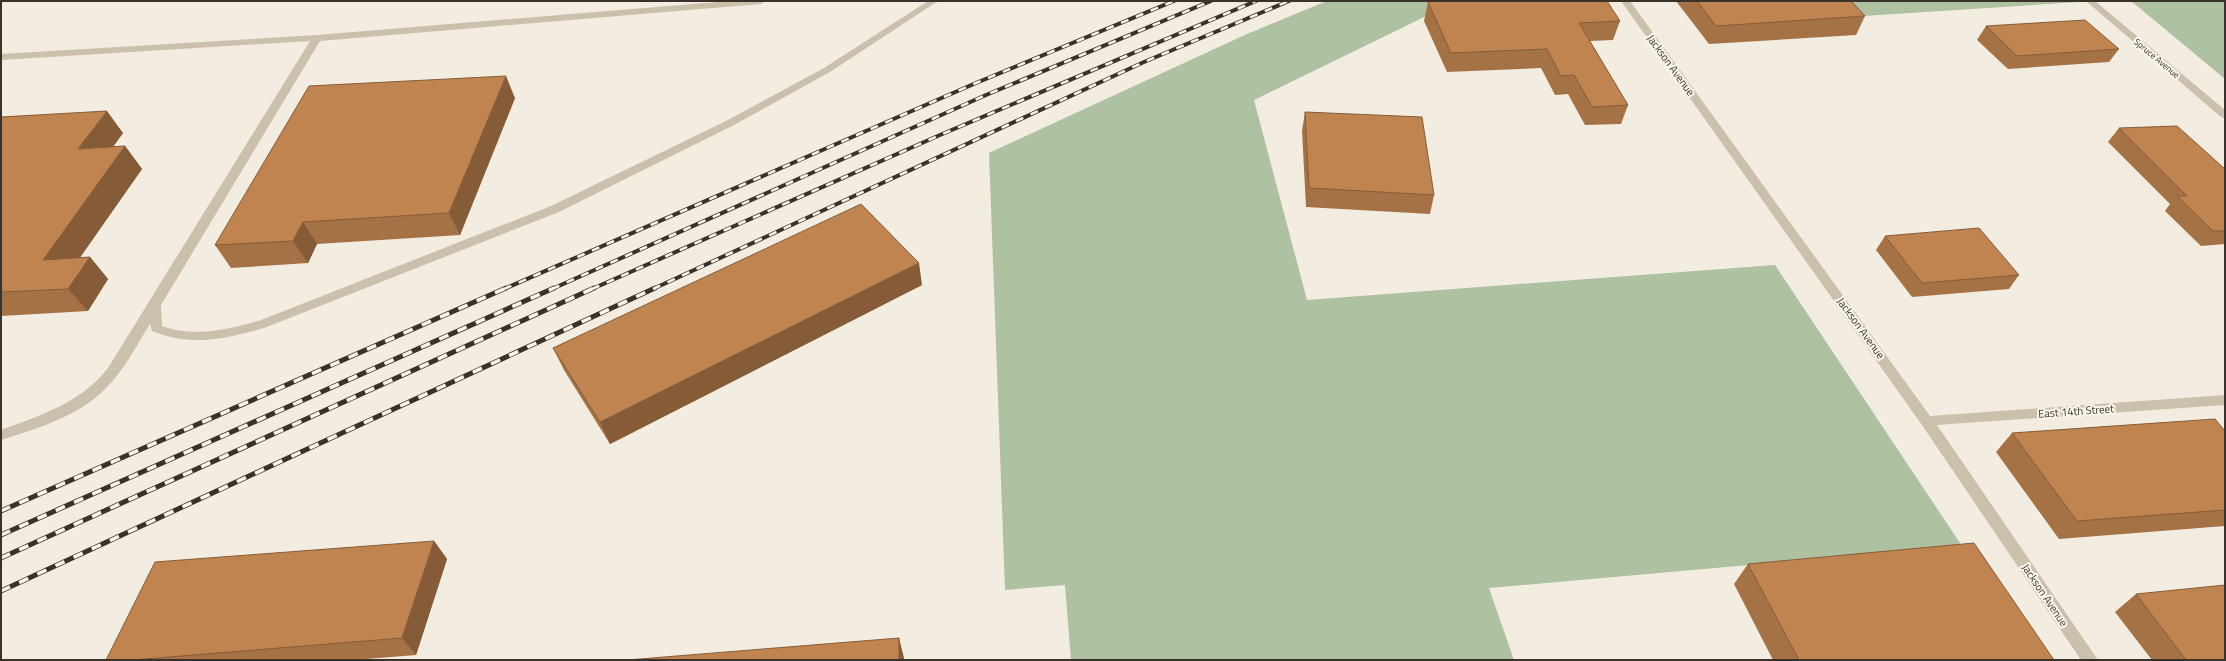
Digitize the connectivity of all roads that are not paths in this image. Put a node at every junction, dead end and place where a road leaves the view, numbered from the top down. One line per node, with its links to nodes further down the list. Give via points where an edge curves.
1 (761, 1): 5 (street)
2 (934, 1): 8 (street, via 827,70 730,123 555,209 264,324 199,337 171,335 156,328)
3 (1625, 1): 10 (street, Jackson Avenue)
4 (2090, 1): 7 (street, Spruce Avenue)
5 (317, 38): 6 (street); 8 (street)
6 (1, 58)
7 (2225, 115)
8 (155, 302): 11 (street, via 114,368 90,396 48,417)
9 (2225, 400): 10 (street, East 14th Street)
10 (1927, 421): 12 (street, Jackson Avenue)
11 (1, 435)
12 (2090, 660)

